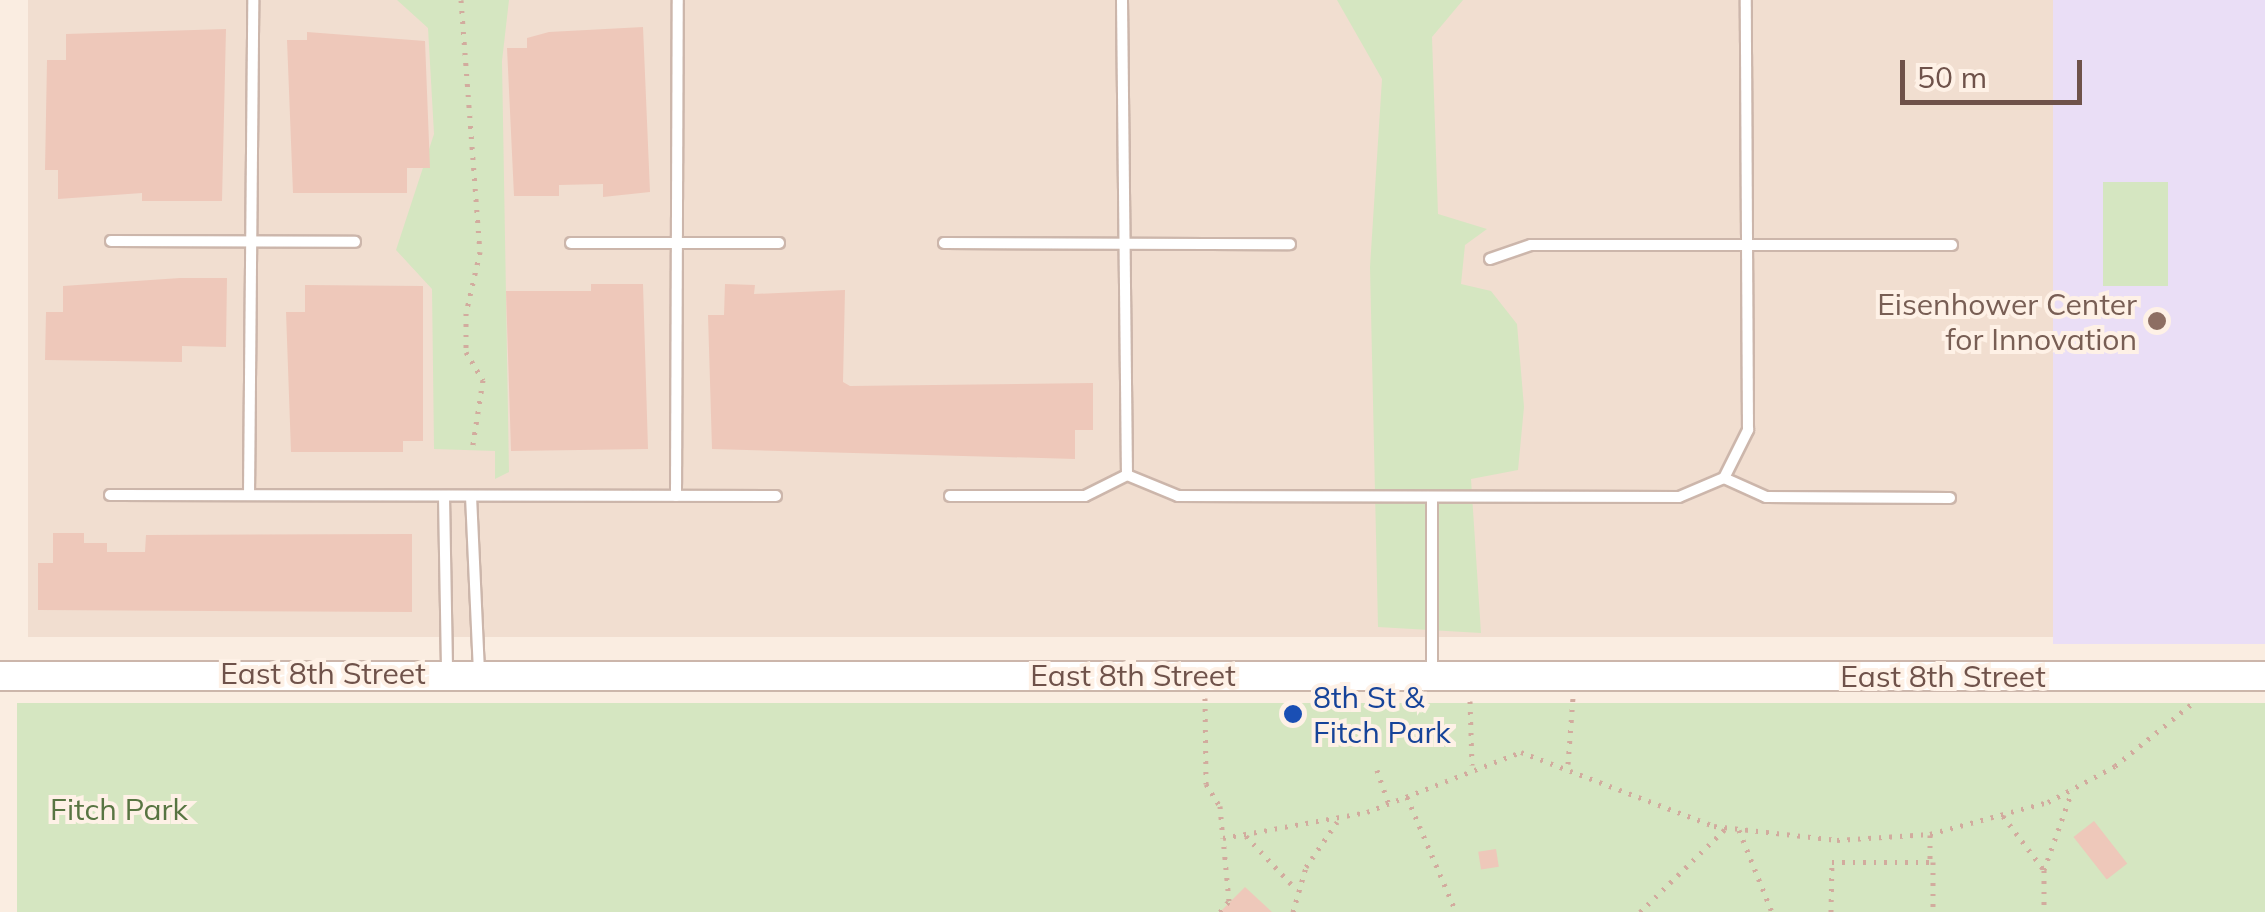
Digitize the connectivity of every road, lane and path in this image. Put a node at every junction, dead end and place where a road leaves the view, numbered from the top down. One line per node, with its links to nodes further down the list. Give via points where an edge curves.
1 (253, 0): 7 (lane)
2 (461, 0): 18 (path, via 480,252 466,352 483,380)
3 (678, 0): 10 (lane)
4 (1122, 0): 13 (lane)
5 (1746, 0): 15 (lane)
6 (111, 241): 7 (lane)
7 (251, 241): 8 (lane); 22 (lane)
8 (354, 242)
9 (571, 242): 10 (lane)
10 (678, 242): 11 (lane); 25 (lane)
11 (779, 243)
12 (944, 243): 13 (lane)
13 (1122, 244): 14 (lane); 19 (lane)
14 (1290, 244)
15 (1747, 245): 16 (lane); 17 (lane, via 1531,244); 20 (lane, via 1748,430)
16 (1952, 246)
17 (1490, 259)
18 (472, 450)
19 (1127, 475): 27 (lane, via 1085,496); 28 (lane, via 1178,496)
20 (1724, 478): 28 (lane, via 1679,497); 29 (lane, via 1766,497)
21 (110, 495): 22 (lane)
22 (249, 495): 23 (lane)
23 (444, 496): 24 (lane); 30 (lane)
24 (471, 496): 25 (lane); 31 (lane)
25 (676, 496): 26 (lane)
26 (776, 496)
27 (950, 496)
28 (1432, 497): 34 (lane)
29 (1950, 498)
30 (447, 672): 31 (street, East 8th Street); 33 (street, East 8th Street)
31 (479, 672): 32 (street, East 8th Street)
32 (1205, 675): 34 (street, East 8th Street); 51 (path, via 1206,784 1220,806)
33 (0, 676)
34 (1432, 676): 35 (street, East 8th Street)
35 (1470, 676): 36 (street, East 8th Street); 40 (path)
36 (1571, 676): 38 (street, East 8th Street); 39 (path)
37 (2265, 676): 38 (street, East 8th Street)
38 (2193, 678): 42 (path, via 2194,706)
39 (1568, 764): 40 (path, via 1521,752); 47 (path)
40 (1472, 765): 43 (path)
41 (1376, 770): 44 (path)
42 (2072, 791): 45 (path); 53 (path)
43 (1407, 797): 44 (path); 57 (path)
44 (1389, 804): 46 (path)
45 (2003, 816): 49 (path); 53 (path)
46 (1338, 820): 50 (path); 54 (path)
47 (1727, 828): 48 (path); 58 (path)
48 (1739, 830): 49 (path, via 1837,840); 59 (path)
49 (1930, 834): 52 (path)
50 (1246, 836): 51 (path); 54 (path)
51 (1223, 838): 55 (path, via 1228,901)
52 (1930, 862): 60 (path, via 1832,862); 61 (path)
53 (2044, 870): 62 (path)
54 (1296, 889): 56 (path)
55 (1220, 912)
56 (1293, 912)
57 (1456, 912)
58 (1640, 912)
59 (1772, 912)
60 (1831, 912)
61 (1933, 912)
62 (2044, 912)

